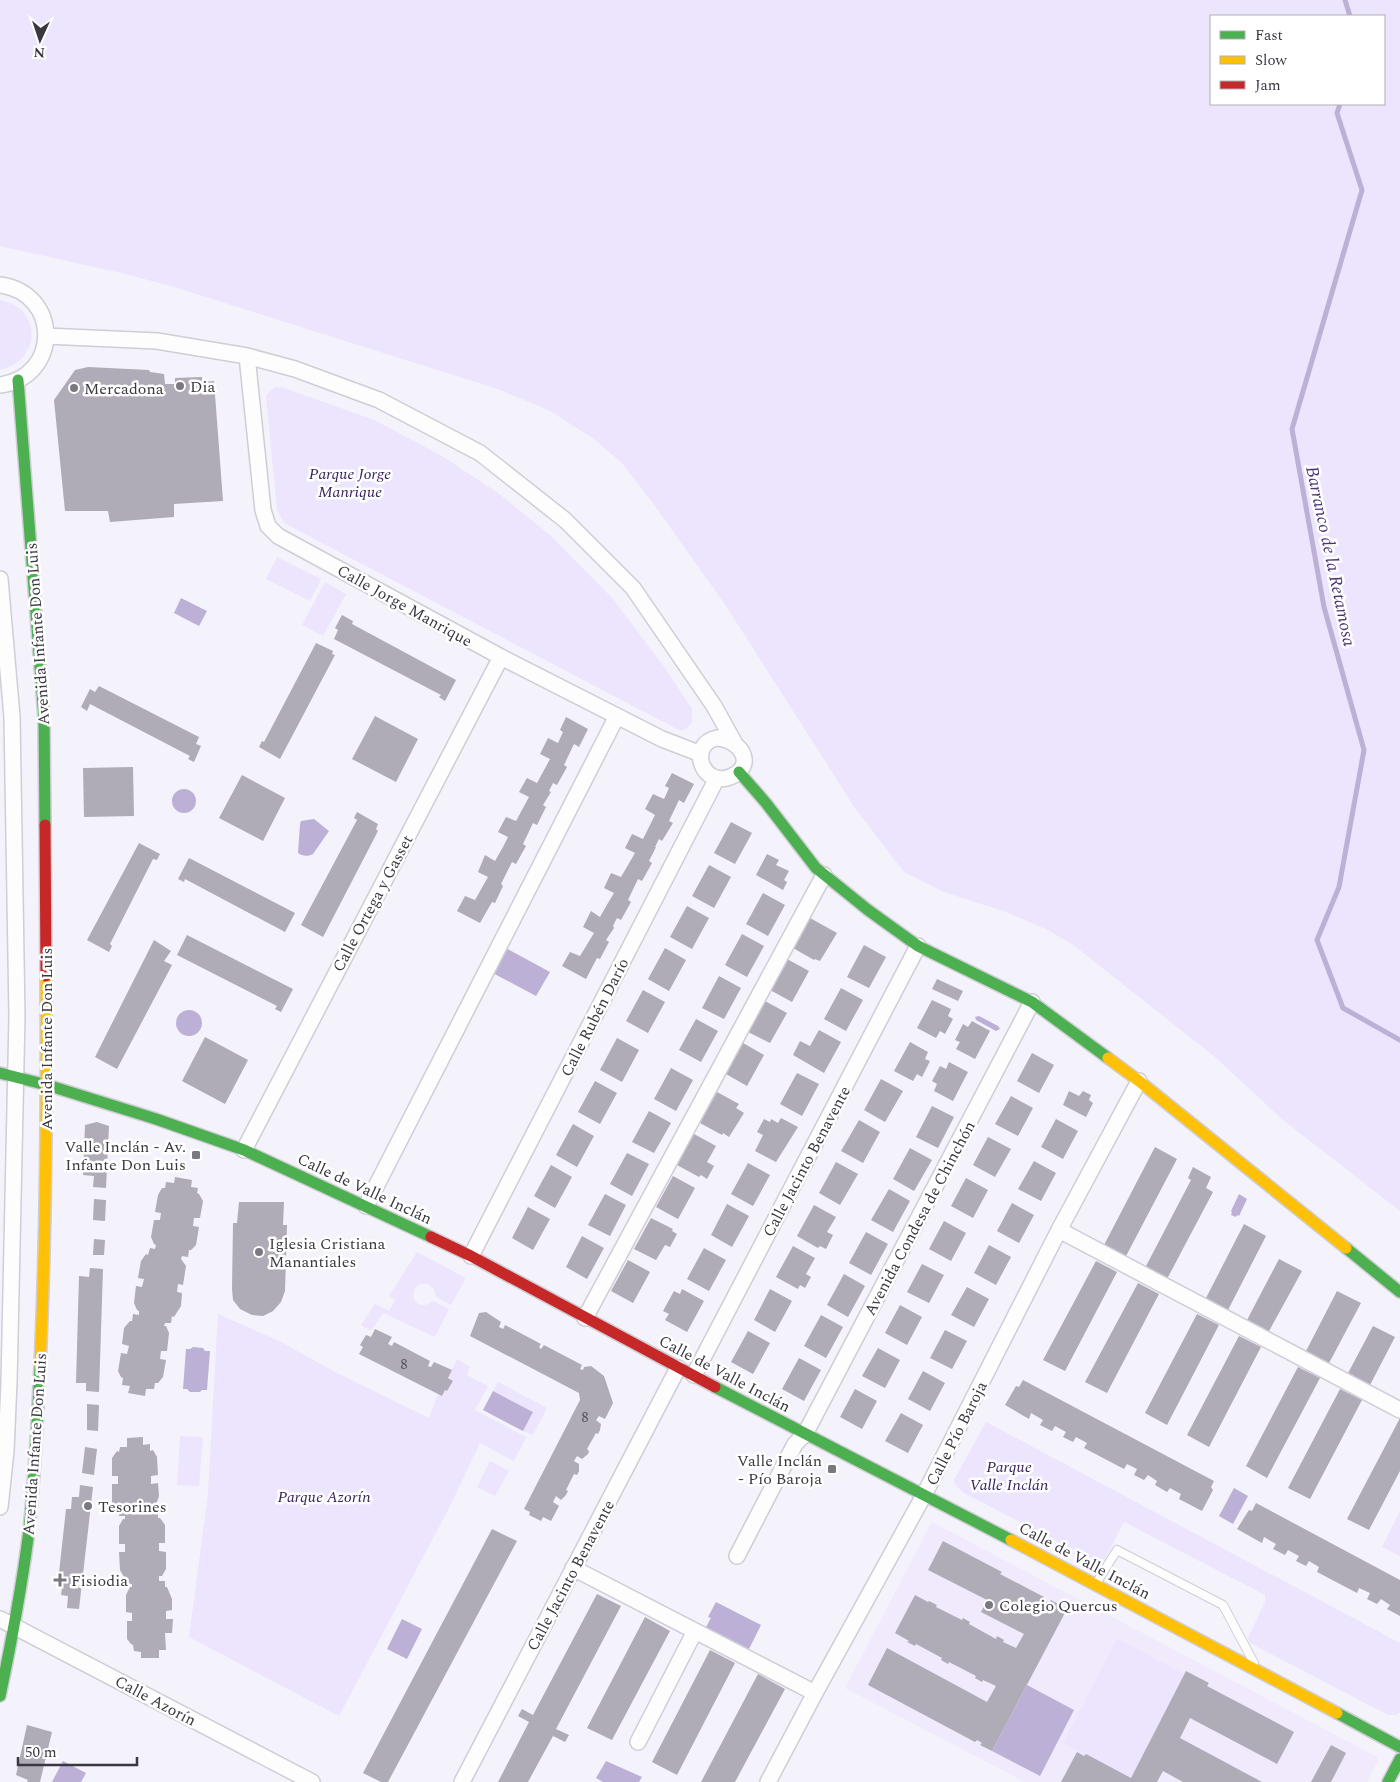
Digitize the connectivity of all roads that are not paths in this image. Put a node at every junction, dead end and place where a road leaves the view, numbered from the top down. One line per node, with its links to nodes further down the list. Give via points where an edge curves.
1 (0, 285): 2 (street, via 29,297 38,308)
2 (46, 336): 3 (street, via 157,341); 4 (street, via 38,362)
3 (247, 356): 7 (street, Calle Jorge Manrique, via 263,510 268,526 278,536); 8 (street, via 295,369 379,400 480,453 565,520 633,588)
4 (18, 380): 5 (street); 21 (street, Avenida Infante Don Luis, via 44,718)
5 (0, 385)
6 (0, 579): 19 (street, Avenida Infante Don Luis, via 12,717 17,1009)
7 (501, 657): 9 (street, Calle Jorge Manrique); 22 (street, Calle Ortega y Gasset)
8 (714, 706): 10 (street); 11 (street)
9 (617, 716): 12 (street, Calle Jorge Manrique); 23 (street)
10 (711, 739): 11 (street); 12 (street)
11 (734, 742): 13 (street, via 743,752 744,761)
12 (701, 754): 14 (street, via 705,772)
13 (739, 772): 14 (street, via 730,778); 15 (street)
14 (717, 778): 25 (street, Calle Rubén Darío)
15 (824, 875): 16 (street); 27 (street)
16 (918, 946): 17 (street); 29 (street, Calle Jacinto Benavente)
17 (1032, 1002): 20 (street); 31 (street, Avenida Condesa de Chinchón)
18 (0, 1073): 19 (street, Calle de Valle Inclán)
19 (15, 1077): 21 (street, Calle de Valle Inclán); 33 (street, Avenida Infante Don Luis, via 9,1382)
20 (1139, 1081): 24 (street, Calle Pío Baroja); 26 (street)
21 (48, 1085): 22 (street, Calle de Valle Inclán); 38 (street, Avenida Infante Don Luis, via 39,1419 28,1537)
22 (244, 1150): 23 (street, Calle de Valle Inclán)
23 (366, 1206): 25 (street, Calle de Valle Inclán)
24 (1060, 1230): 30 (street); 32 (street, Calle Pío Baroja)
25 (471, 1256): 27 (street, Calle de Valle Inclán)
26 (1400, 1292)
27 (586, 1318): 28 (street, Calle de Valle Inclán)
28 (678, 1368): 29 (street, Calle de Valle Inclán); 35 (street, Calle Jacinto Benavente)
29 (694, 1375): 31 (street, Calle de Valle Inclán)
30 (1400, 1410)
31 (805, 1434): 32 (street, Calle de Valle Inclán); 34 (street, Avenida Condesa de Chinchón, via 796,1444)
32 (924, 1495): 36 (street, Calle de Valle Inclán); 41 (street, Calle Pío Baroja)
33 (0, 1507)
34 (737, 1556)
35 (573, 1568): 39 (street); 47 (street, Calle Jacinto Benavente)
36 (1096, 1584): 40 (street, Calle de Valle Inclán); 40 (lane, via 1117,1550 1223,1605)
37 (0, 1619): 38 (street, Calle Azorín)
38 (15, 1626): 42 (street, Avenida Infante Don Luis); 46 (street, Calle Azorín)
39 (695, 1631): 41 (street); 43 (street)
40 (1259, 1671): 44 (street, Calle de Valle Inclán)
41 (814, 1694): 48 (street, Calle Pío Baroja)
42 (0, 1696)
43 (638, 1742)
44 (1400, 1747)
45 (1400, 1759): 49 (street)
46 (312, 1782)
47 (462, 1782)
48 (768, 1782)
49 (1388, 1782)

